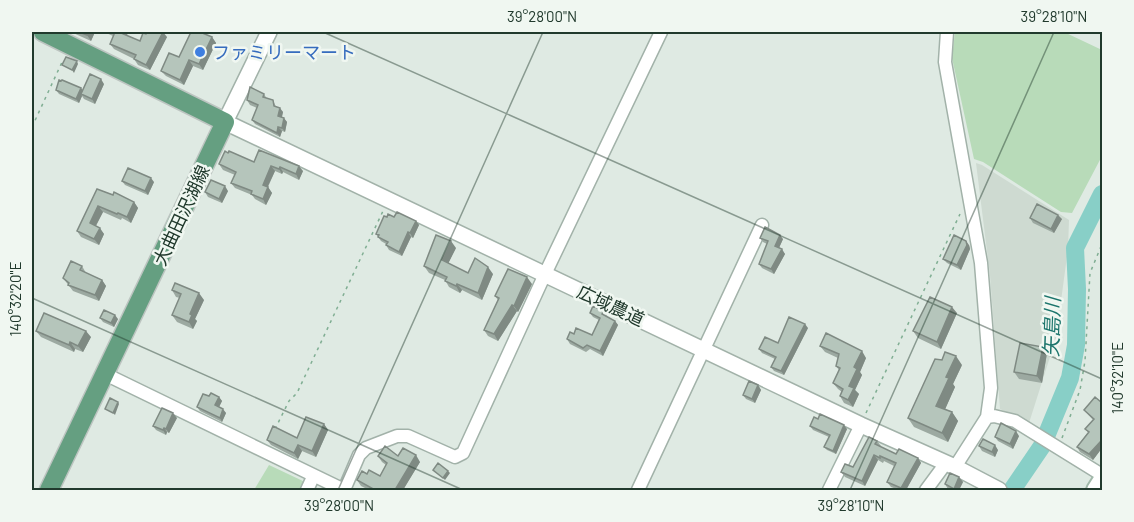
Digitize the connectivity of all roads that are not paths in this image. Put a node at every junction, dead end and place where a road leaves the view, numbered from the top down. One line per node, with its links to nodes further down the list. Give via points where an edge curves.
1 (43, 32): 5 (main road)
2 (268, 32): 5 (street)
3 (661, 32): 7 (street)
4 (947, 32): 10 (street, via 945,62 981,262 988,329 991,388)
5 (225, 122): 7 (street, 広域農道); 9 (main road, 大曲田沢湖線)
6 (762, 225): 8 (street)
7 (545, 274): 8 (street, 広域農道); 18 (street, via 463,453 455,457 408,436 397,436 366,448 359,455)
8 (704, 349): 11 (street, 広域農道); 19 (street)
9 (105, 374): 13 (street); 16 (main road, 大曲田沢湖線)
10 (987, 417): 12 (street); 14 (street, via 1015,421)
11 (861, 425): 12 (street, 広域農道); 20 (street)
12 (951, 465): 15 (street, 広域農道); 21 (street)
13 (313, 477): 17 (street); 18 (street)
14 (1102, 477): 22 (main road)
15 (997, 489)
16 (49, 490)
17 (307, 490)
18 (344, 490)
19 (638, 490)
20 (829, 490)
21 (926, 490)
22 (1095, 490)

